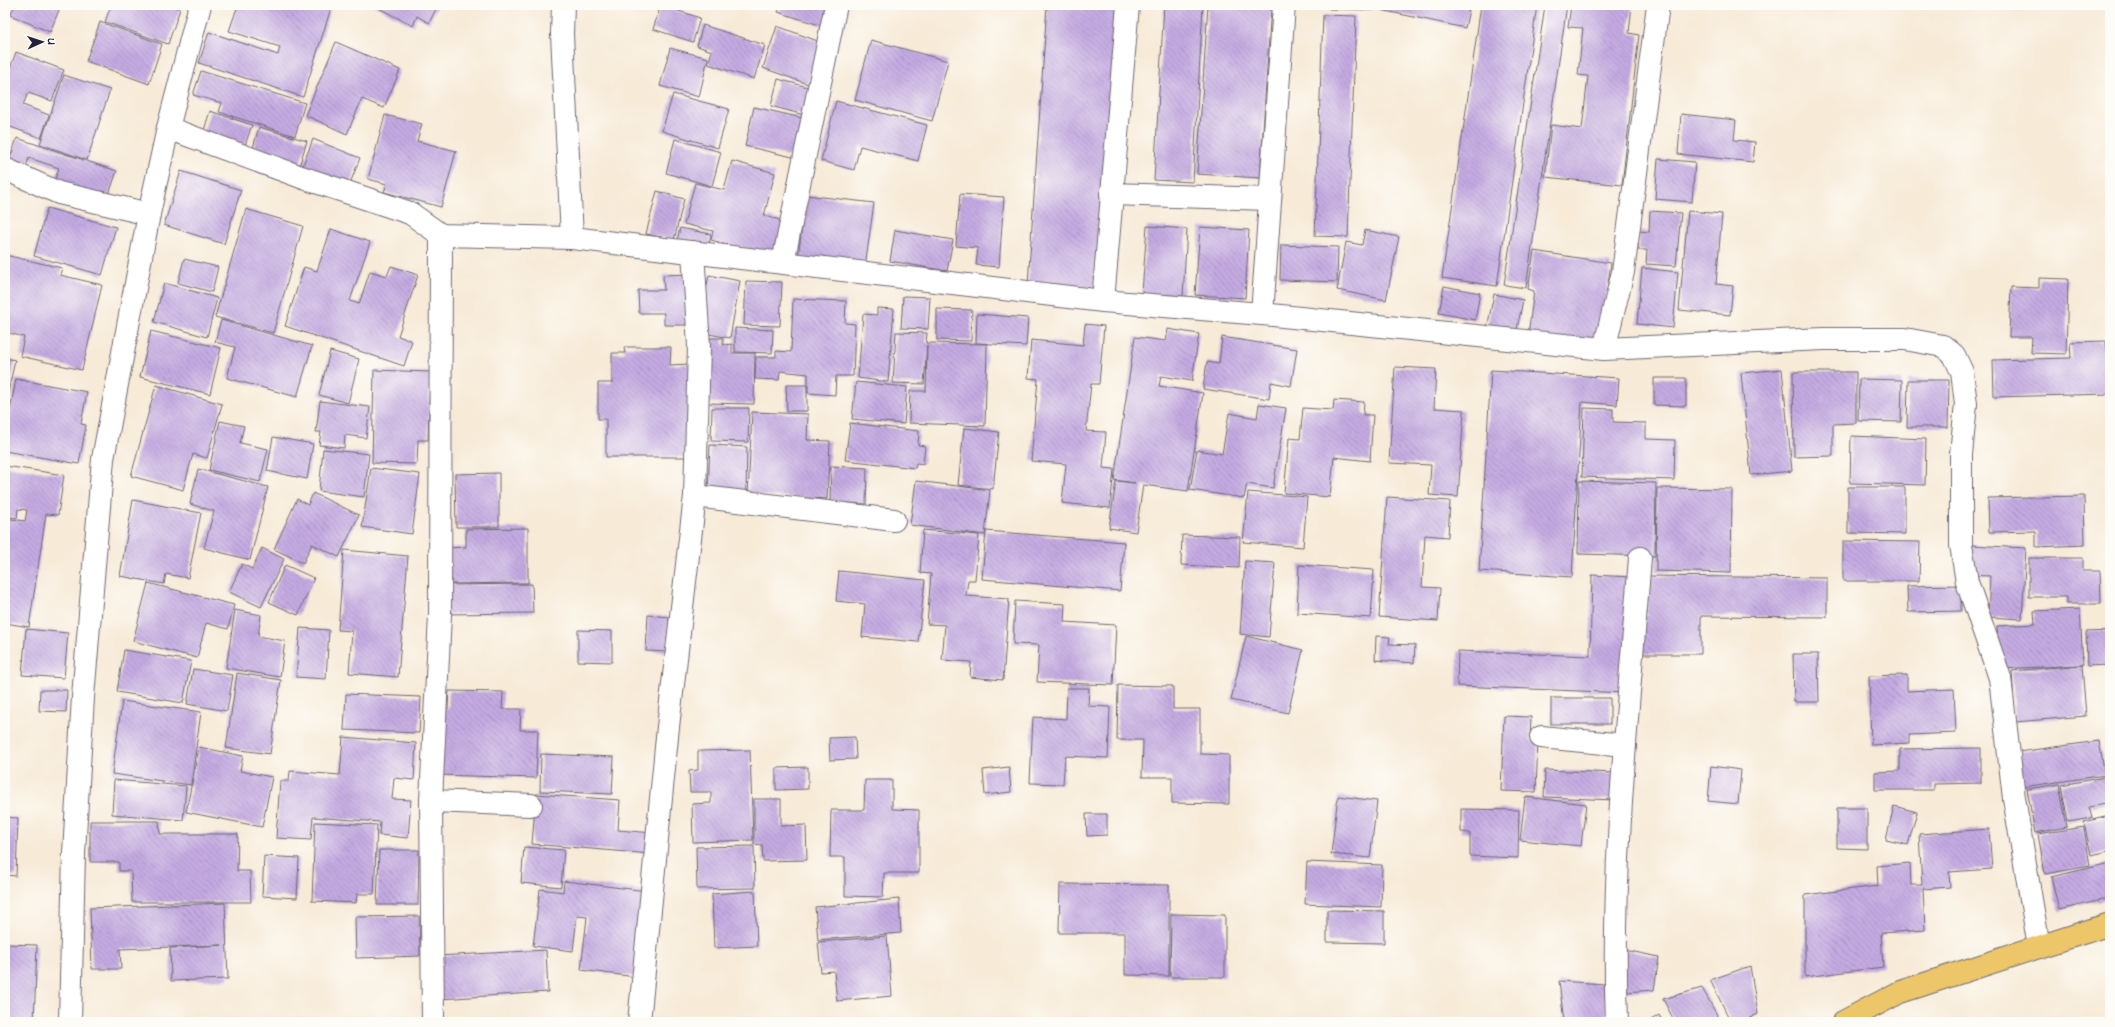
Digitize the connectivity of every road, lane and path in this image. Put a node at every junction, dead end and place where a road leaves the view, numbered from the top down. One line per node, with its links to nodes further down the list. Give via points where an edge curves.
1 (200, 5): 7 (street)
2 (563, 5): 13 (street, via 562,34)
3 (836, 5): 15 (street)
4 (1128, 5): 9 (street)
5 (1284, 5): 10 (street)
6 (1658, 5): 18 (street, via 1623,272)
7 (168, 128): 11 (street); 12 (street, via 301,177 410,213)
8 (5, 169): 11 (street, via 59,193)
9 (1111, 194): 10 (street); 16 (street)
10 (1269, 199): 17 (street)
11 (149, 214): 28 (street, via 103,459 83,697 74,846)
12 (442, 235): 13 (street); 24 (street, via 440,615)
13 (572, 238): 14 (street)
14 (693, 252): 15 (street); 19 (street, via 699,346)
15 (783, 262): 16 (street)
16 (1103, 301): 17 (street)
17 (1262, 314): 18 (street)
18 (1604, 349): 27 (street, via 1824,339 1905,339 1943,346 1954,355 1962,372 1966,404 1961,454 1961,545 1967,582 2000,678 2014,798)
19 (695, 496): 20 (street); 30 (street, via 668,727)
20 (894, 520)
21 (1640, 558): 23 (street)
22 (1541, 736): 23 (street)
23 (1625, 746): 31 (street, via 1614,955)
24 (430, 801): 25 (street); 29 (street)
25 (531, 804)
26 (2110, 924): 27 (highway)
27 (2039, 947): 32 (highway, via 1900,992)
28 (70, 1022)
29 (433, 1022)
30 (639, 1022)
31 (1617, 1022)
32 (1843, 1022)

